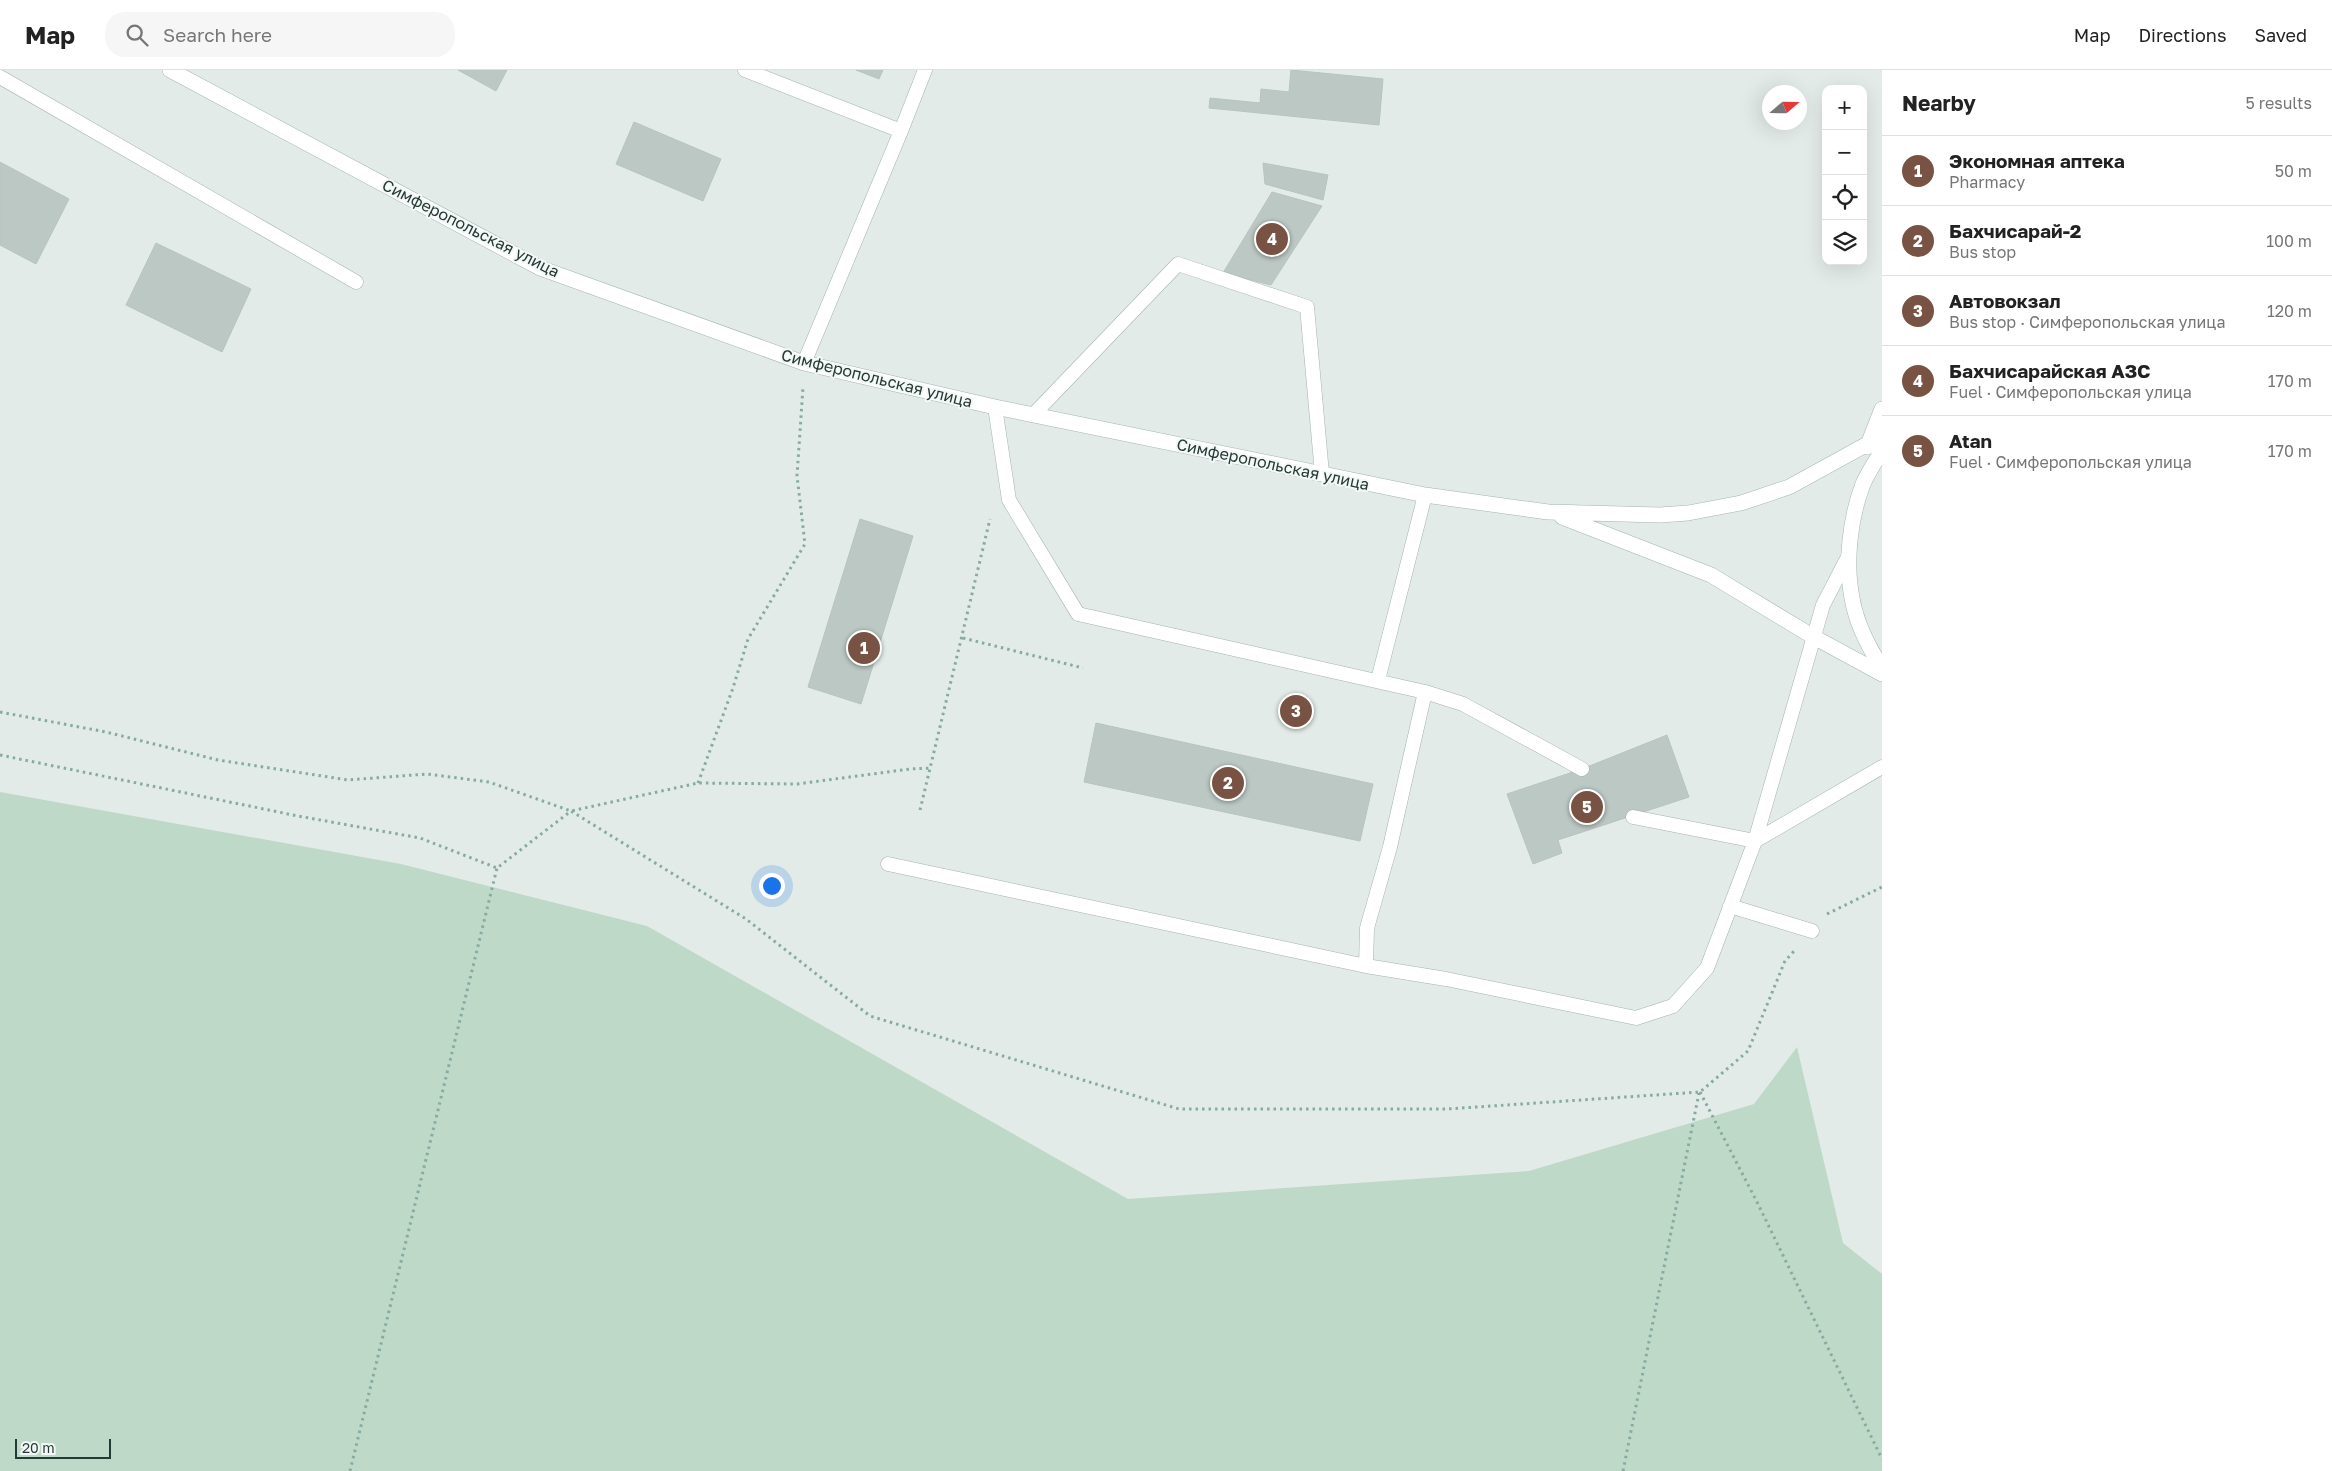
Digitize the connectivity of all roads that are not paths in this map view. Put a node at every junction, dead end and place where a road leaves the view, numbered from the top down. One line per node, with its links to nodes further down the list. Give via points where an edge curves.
1 (170, 70): 7 (main road, Симферопольская улица, via 540,268)
2 (745, 70): 5 (lane)
3 (925, 70): 5 (lane)
4 (0, 77): 6 (lane)
5 (902, 131): 7 (lane)
6 (356, 282)
7 (804, 363): 8 (main road, Симферопольская улица)
8 (995, 407): 10 (main road, Симферопольская улица); 22 (lane, via 1009,500 1078,614)
9 (1882, 409): 12 (main road)
10 (1033, 415): 14 (main road, Симферопольская улица); 14 (lane, via 1178,264 1307,307)
11 (1882, 436): 12 (main road, Симферопольская улица)
12 (1867, 444): 15 (main road); 17 (main road, Симферопольская улица, via 1789,486 1741,504 1660,515)
13 (1882, 450): 15 (main road)
14 (1322, 474): 16 (main road, Симферопольская улица)
15 (1864, 483): 18 (main road, via 1852,528)
16 (1425, 495): 17 (main road, Симферопольская улица); 22 (lane)
17 (1548, 512): 19 (main road, Симферопольская улица, via 1711,575)
18 (1849, 555): 19 (lane, via 1822,605); 20 (main road, via 1852,598 1864,634)
19 (1812, 636): 21 (main road, Симферопольская улица); 27 (lane)
20 (1882, 668)
21 (1882, 674)
22 (1378, 680): 23 (lane)
23 (1425, 692): 25 (lane, via 1463,704); 31 (lane, via 1390,847 1367,928)
24 (1882, 767): 27 (lane)
25 (1582, 768)
26 (1633, 817): 27 (lane)
27 (1755, 841): 29 (lane)
28 (888, 864): 31 (lane)
29 (1730, 906): 30 (lane); 31 (lane, via 1708,968 1673,1006 1636,1018 1446,978)
30 (1812, 931)
31 (1366, 966)

